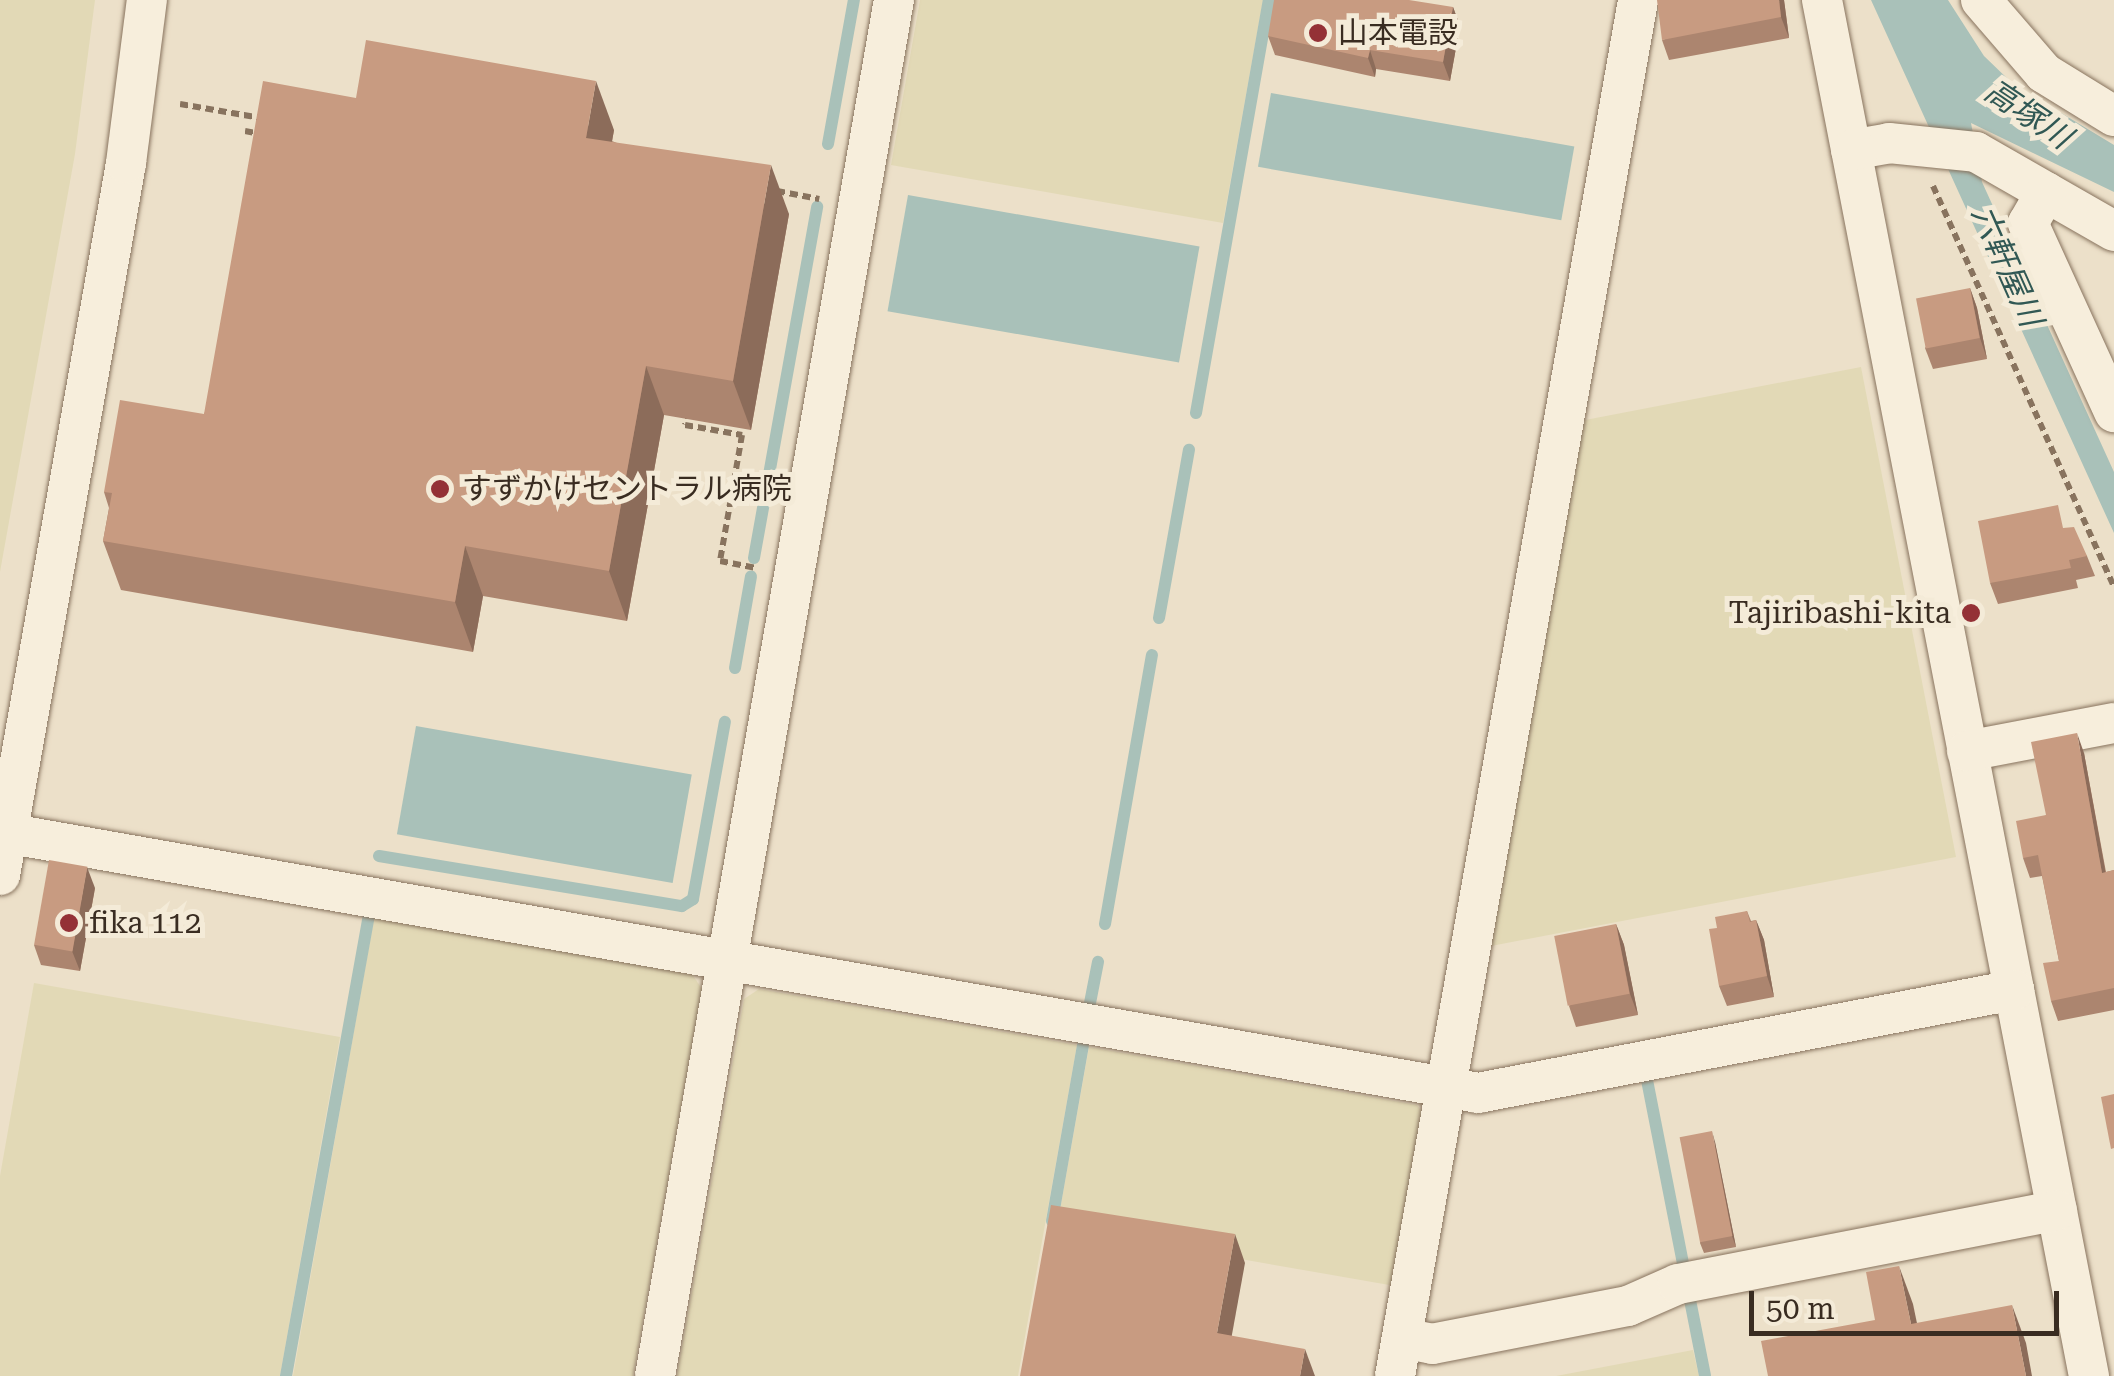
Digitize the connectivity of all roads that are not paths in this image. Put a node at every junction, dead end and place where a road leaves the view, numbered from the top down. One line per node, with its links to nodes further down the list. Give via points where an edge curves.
1 (148, 0): 13 (street, via 126,163)
2 (894, 0): 15 (street)
3 (1638, 0): 17 (street)
4 (1822, 0): 7 (street)
5 (1982, 0): 6 (street, via 2044,72)
6 (2114, 116)
7 (1851, 150): 8 (street, via 1889,143 1990,160); 12 (street)
8 (2046, 192): 9 (street); 10 (street, via 2028,223)
9 (2114, 230)
10 (2114, 412)
11 (2114, 723): 12 (street)
12 (1967, 751): 16 (street)
13 (4, 832): 14 (street); 15 (street)
14 (0, 875)
15 (726, 961): 17 (street); 20 (street)
16 (2014, 990): 17 (street, via 1478,1093); 18 (street)
17 (1446, 1088): 19 (street)
18 (2056, 1210): 19 (street, via 1678,1284 1628,1306 1432,1344); 21 (street)
19 (1398, 1357)
20 (655, 1376)
21 (2089, 1376)

